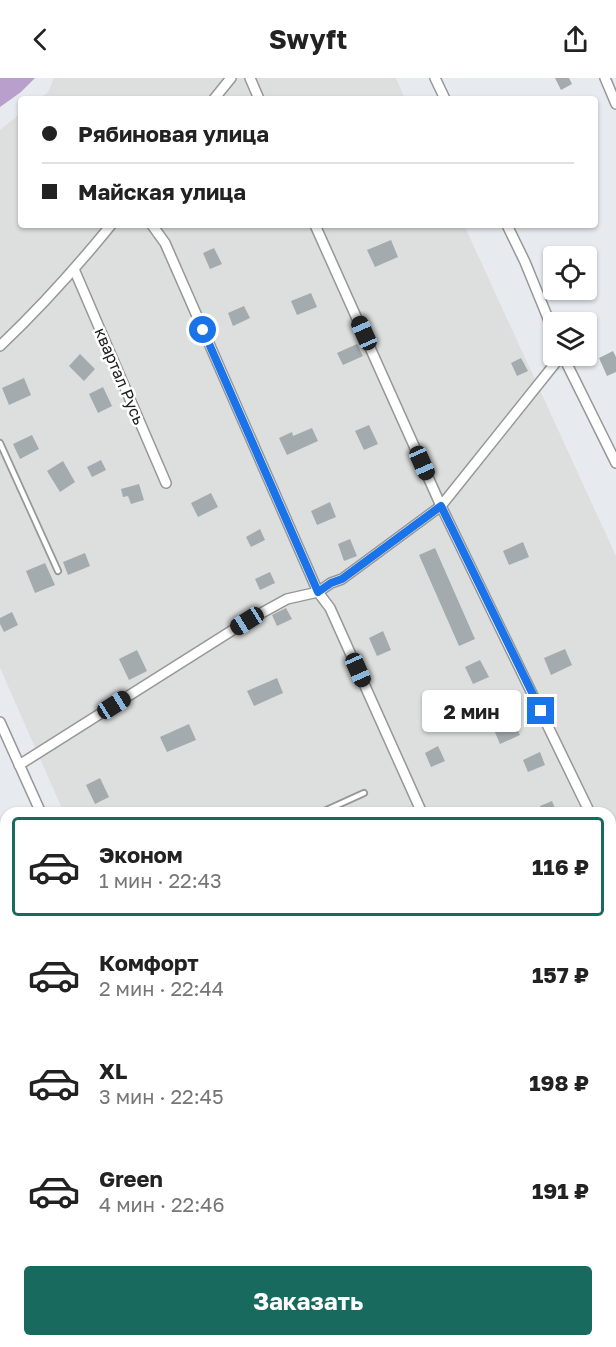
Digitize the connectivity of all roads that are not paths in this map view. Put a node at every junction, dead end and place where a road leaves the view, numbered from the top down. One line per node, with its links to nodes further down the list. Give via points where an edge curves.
1 (231, 78): 5 (street)
2 (250, 78): 6 (street)
3 (435, 78): 7 (street)
4 (605, 78): 8 (street)
5 (216, 96)
6 (258, 96)
7 (444, 96)
8 (616, 104)
9 (108, 228): 13 (street)
10 (154, 228): 23 (street, via 165,243)
11 (316, 228): 21 (street)
12 (508, 228): 14 (street)
13 (74, 269): 15 (street); 20 (street, квартал Русь)
14 (545, 312)
15 (0, 346)
16 (554, 366): 21 (street)
17 (567, 366): 19 (street)
18 (0, 443): 22 (lane)
19 (616, 463)
20 (166, 483)
21 (441, 506): 23 (street, via 342,579); 30 (street)
22 (58, 571)
23 (318, 592): 25 (street, via 287,599 247,621); 29 (street, via 330,608)
24 (0, 722): 25 (street)
25 (19, 765): 27 (street)
26 (364, 793): 28 (lane)
27 (38, 807)
28 (333, 807)
29 (419, 807)
30 (587, 807)

